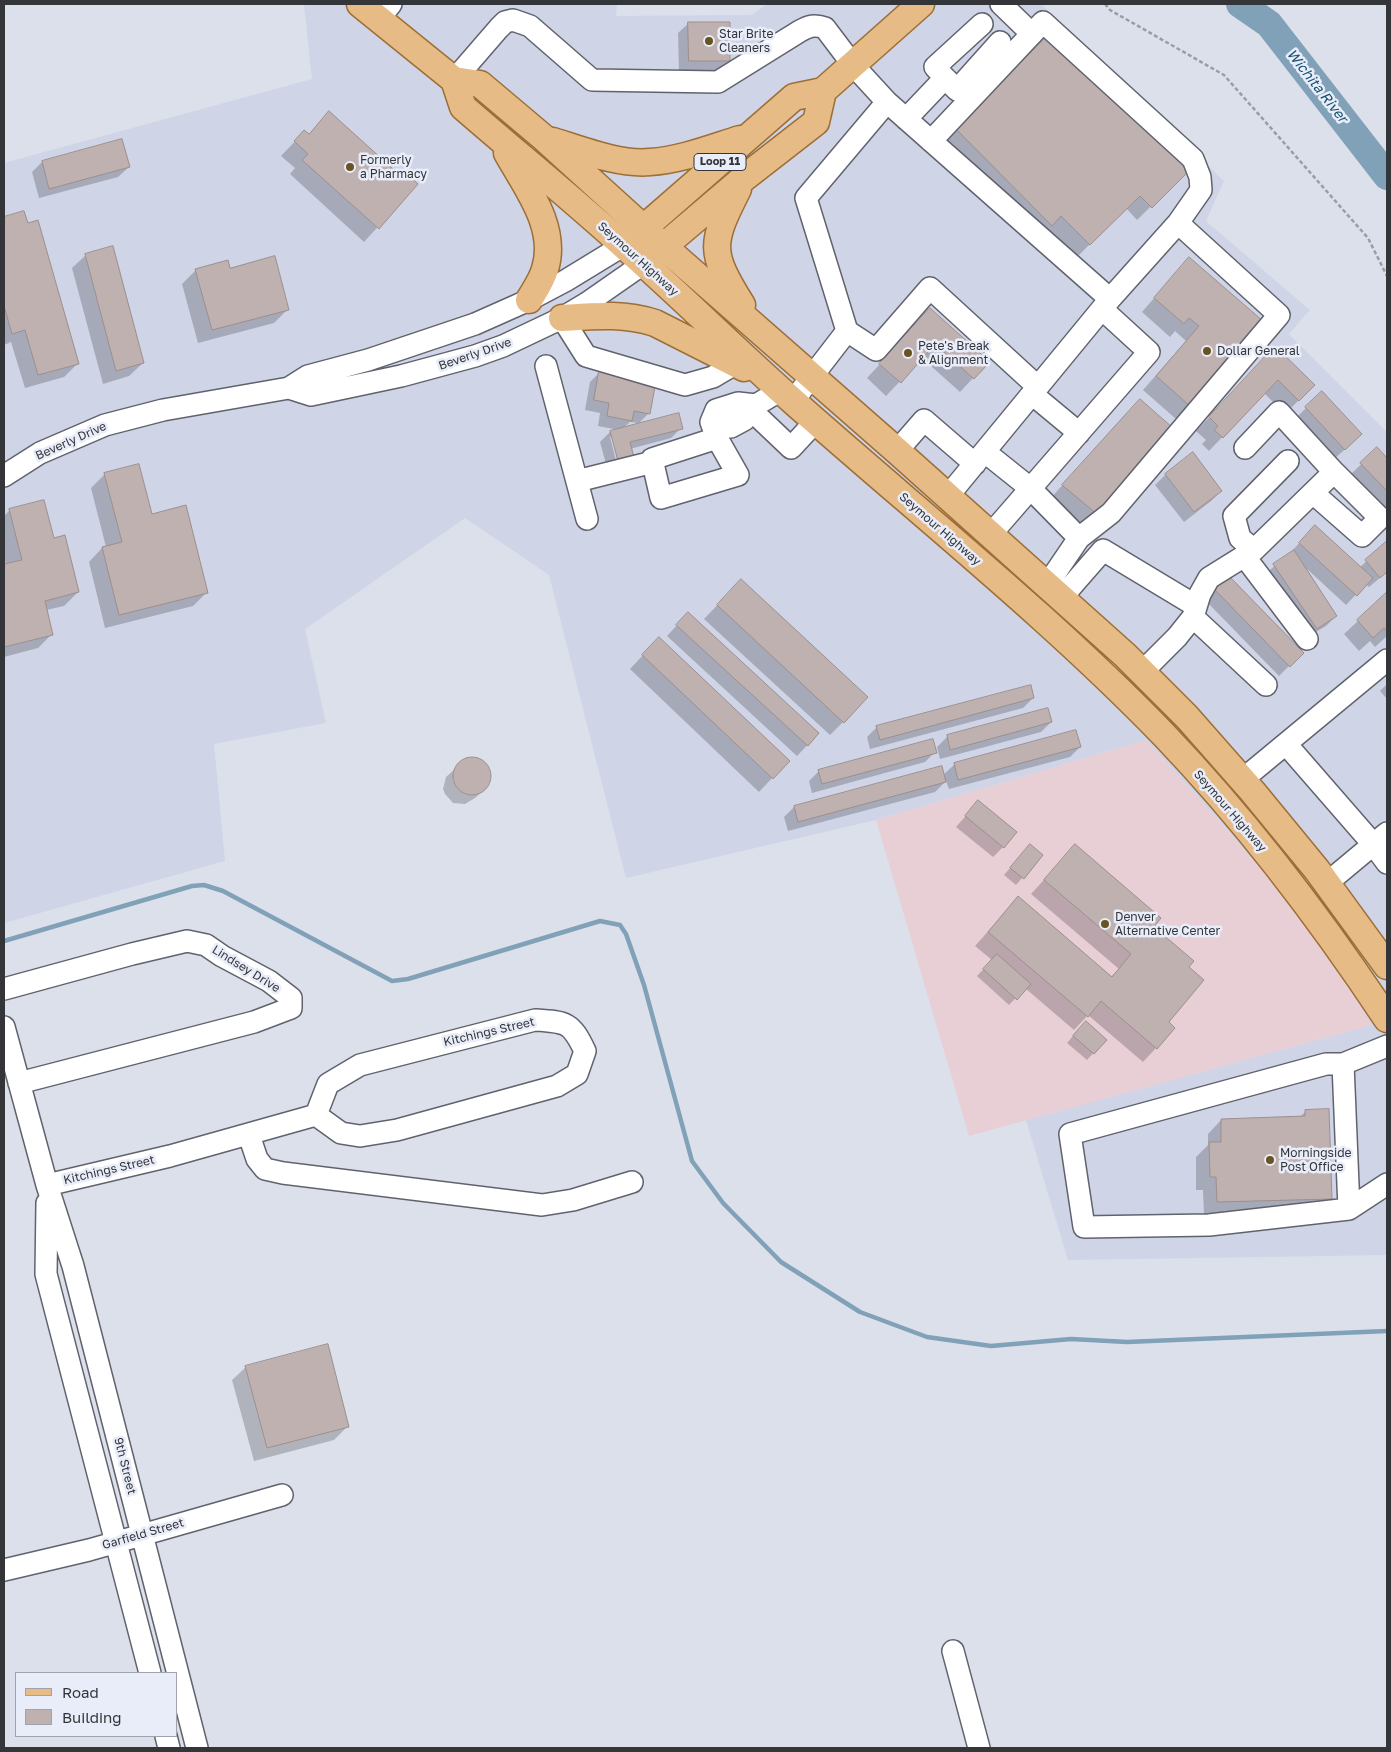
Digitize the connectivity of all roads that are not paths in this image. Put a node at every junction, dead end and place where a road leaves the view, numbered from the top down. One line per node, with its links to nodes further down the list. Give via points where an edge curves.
1 (921, 4): 7 (main road, Loop 11 / Loop 11)
2 (1001, 4): 5 (street)
3 (377, 9): 9 (main road)
4 (982, 24): 8 (street, via 935,67)
5 (1032, 34): 16 (street); 18 (street, via 1043,22 1193,159 1201,190)
6 (1000, 42): 8 (street, via 957,90)
7 (853, 65): 9 (street, via 825,28 818,25 808,26 718,82 592,80 530,26 513,20 499,28); 10 (main road, Loop 11 / Loop 11); 11 (street)
8 (945, 78): 12 (street)
9 (454, 80): 14 (main road, Seymour Highway, via 463,107); 15 (main road, via 480,84)
10 (823, 91): 13 (main road, Loop 11 / Loop 11, via 794,97); 17 (main road, Loop 11 / Loop 11, via 816,122)
11 (887, 102): 12 (street); 27 (street, via 806,198)
12 (906, 119): 16 (street)
13 (748, 137): 15 (main road, via 680,158 648,163 612,159); 19 (main road, Loop 11 / Loop 11)
14 (498, 138): 20 (main road, Seymour Highway); 22 (main road, via 535,202 546,230 546,266)
15 (544, 138): 19 (main road)
16 (931, 141): 23 (street)
17 (744, 178): 19 (main road, Loop 11 / Loop 11); 26 (main road, via 721,221 716,247 725,278)
18 (1178, 223): 23 (street); 52 (street, via 1279,315 1111,513)
19 (653, 237): 20 (main road, Loop 11 / Loop 11); 21 (main road, Loop 11 / Loop 11); 26 (main road)
20 (624, 245): 21 (main road, Seymour Highway); 22 (street, Beverly Drive)
21 (643, 264): 24 (street, Beverly Drive); 34 (main road, Seymour Highway)
22 (529, 300): 25 (street, Beverly Drive)
23 (1106, 304): 33 (street); 38 (street, via 1149,352)
24 (562, 318): 28 (street, Beverly Drive); 29 (main road, via 614,316 642,319); 29 (street, via 586,356 685,385 713,377)
25 (475, 324): 28 (street); 32 (street, Beverly Drive, via 368,360 308,376)
26 (756, 326): 31 (main road)
27 (847, 331): 31 (street); 33 (street, via 876,350 930,288)
28 (486, 352): 32 (street, Beverly Drive, via 401,376 311,395)
29 (735, 364): 34 (main road)
30 (546, 366): 46 (street)
31 (812, 376): 34 (street); 40 (main road)
32 (289, 388): 45 (street, Beverly Drive, via 120,420 40,453)
33 (1035, 390): 38 (street); 41 (street)
34 (782, 391): 35 (street); 36 (main road, Seymour Highway)
35 (751, 409): 36 (street, via 791,448); 37 (street, via 738,403 716,410 711,422)
36 (816, 421): 55 (main road, Seymour Highway)
37 (718, 432): 43 (street, via 652,459); 43 (street, via 738,475 661,498)
38 (1079, 433): 47 (street)
39 (1246, 448): 44 (street, via 1279,412)
40 (897, 451): 41 (street, via 924,420); 49 (main road)
41 (980, 458): 47 (street); 49 (street)
42 (1288, 461): 53 (street, via 1234,516 1240,538)
43 (653, 462): 46 (street)
44 (1334, 472): 48 (street); 48 (street, via 1380,518 1362,536)
45 (4, 476)
46 (577, 481): 50 (street)
47 (1030, 488): 51 (street); 52 (street)
48 (1313, 493): 53 (street)
49 (948, 496): 51 (main road)
50 (587, 519)
51 (991, 534): 54 (main road)
52 (1079, 538): 56 (street)
53 (1250, 553): 57 (street, via 1209,578); 58 (street)
54 (1020, 560): 55 (main road); 56 (main road)
55 (1002, 584): 64 (main road, Seymour Highway, via 1100,673)
56 (1055, 591): 57 (street, via 1103,550); 60 (main road)
57 (1194, 611): 60 (street, via 1177,637); 61 (street)
58 (1307, 639)
59 (1387, 660): 63 (street)
60 (1142, 672): 62 (main road)
61 (1266, 685)
62 (1200, 732): 64 (main road); 65 (main road)
63 (1286, 744): 65 (street); 66 (street)
64 (1178, 751): 70 (main road, Seymour Highway, via 1238,818)
65 (1242, 780): 68 (main road)
66 (1380, 838): 67 (street); 68 (street)
67 (1387, 863)
68 (1327, 883): 69 (main road)
69 (1351, 914): 70 (main road); 71 (main road)
70 (1329, 934): 73 (main road, Seymour Highway)
71 (1387, 966)
72 (4, 989): 77 (street, Lindsey Drive, via 187,941 206,945 269,981 291,998 291,1008 254,1022)
73 (1387, 1019)
74 (4, 1027): 77 (street, 9th Street)
75 (1387, 1046): 76 (street)
76 (1343, 1064): 83 (street); 83 (street, via 1326,1064 1070,1134 1084,1227 1209,1225)
77 (19, 1083): 82 (street, 9th Street)
78 (316, 1116): 78 (street, Kitchings Street, via 341,1133 360,1136 397,1130 557,1086 577,1074 585,1051 575,1030 558,1021 535,1020 360,1065 328,1084); 79 (street, Kitchings Street)
79 (249, 1134): 80 (street, via 257,1159 265,1169 284,1173 542,1205 573,1200); 82 (street, Kitchings Street)
80 (632, 1182)
81 (1387, 1184): 83 (street)
82 (47, 1185): 85 (street, 9th Street, via 73,1266); 86 (street, 9th Street, via 46,1274)
83 (1349, 1209)
84 (282, 1496): 85 (street, Garfield Street)
85 (143, 1535): 86 (street, Garfield Street); 90 (street, 9th Street)
86 (116, 1542): 87 (street, Garfield Street); 89 (street, 9th Street)
87 (4, 1570)
88 (954, 1651): 93 (street)
89 (150, 1672)
90 (178, 1672)
91 (178, 1673): 92 (street, 9th Street)
92 (197, 1748)
93 (980, 1748)

